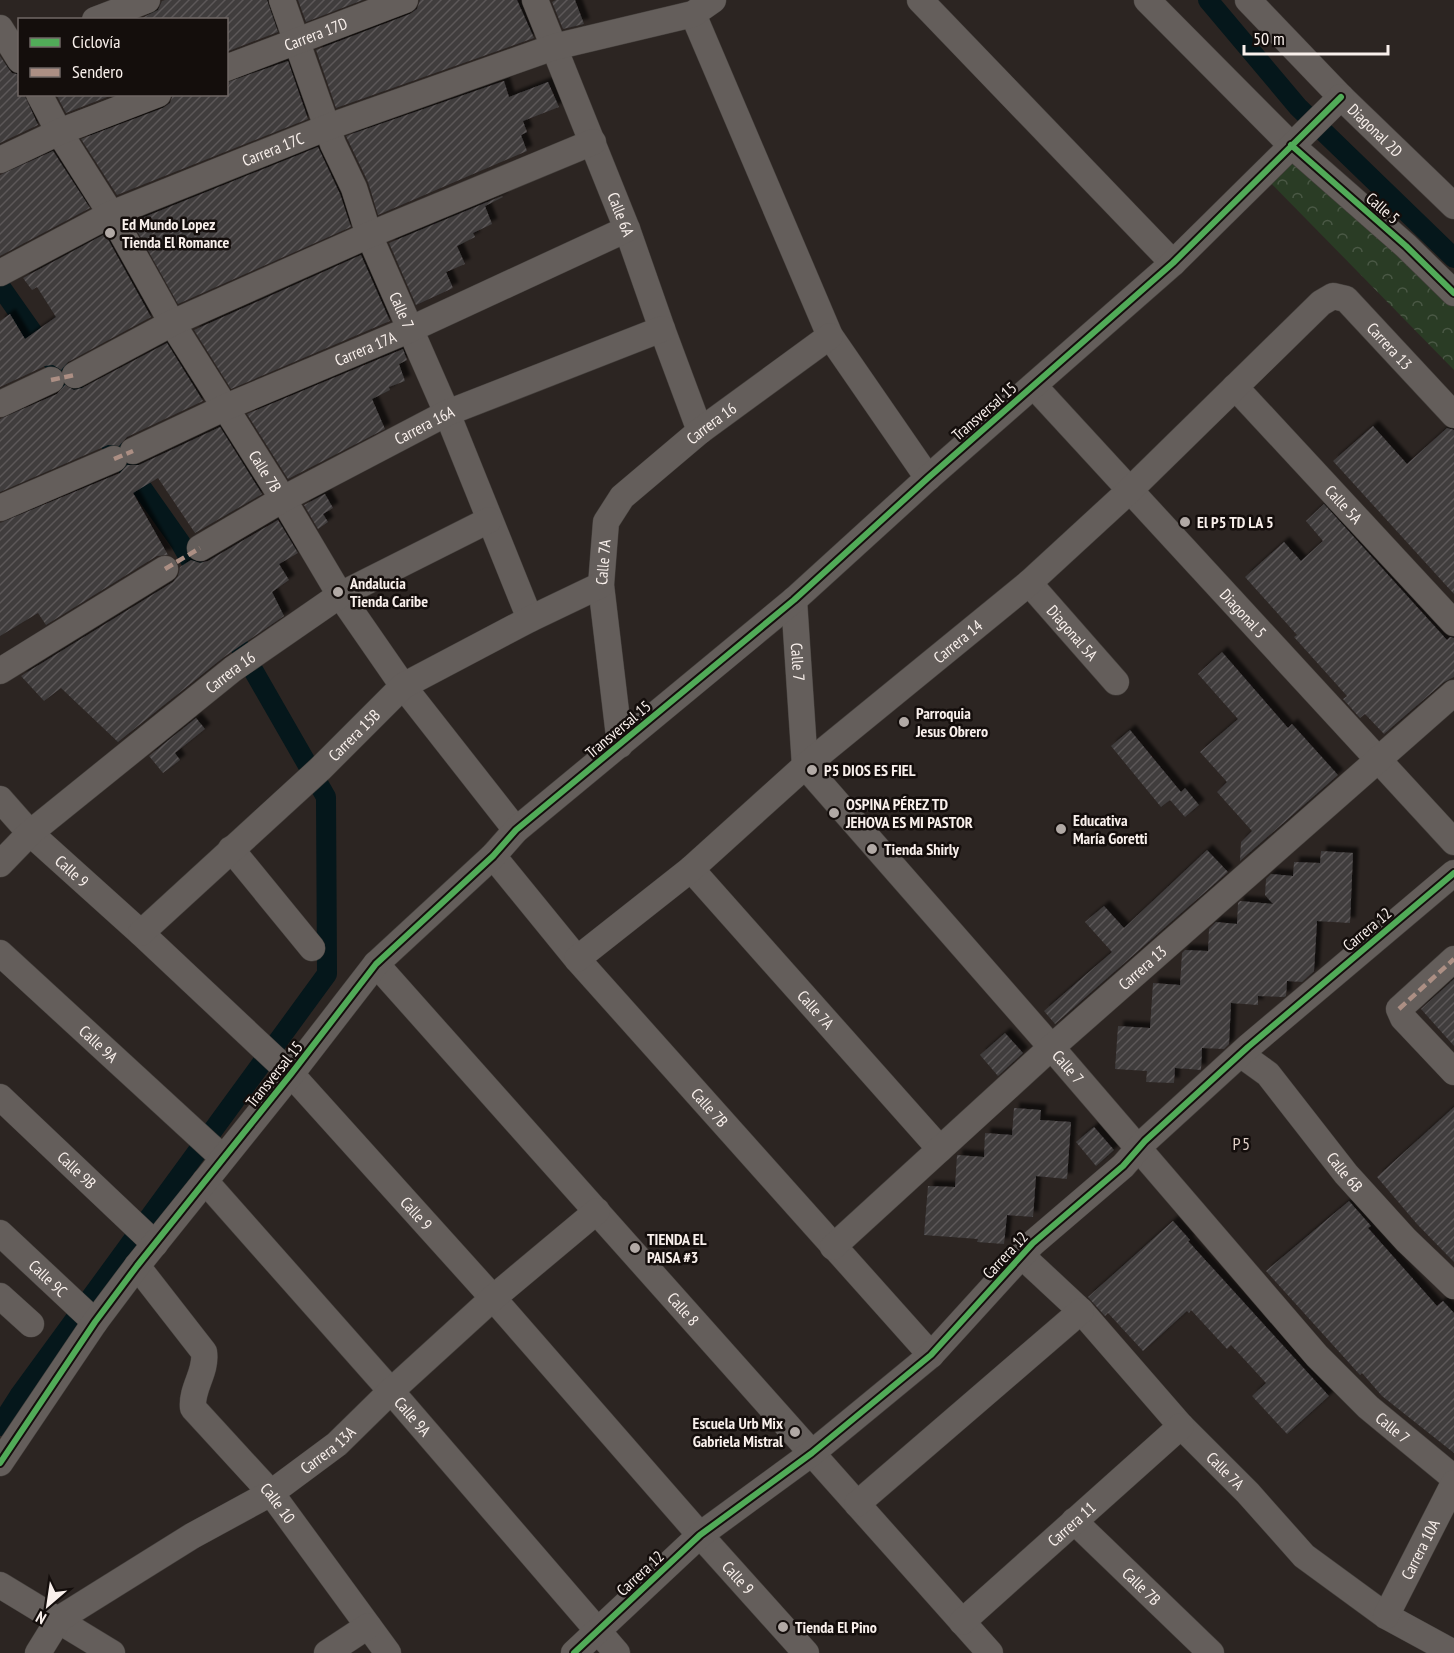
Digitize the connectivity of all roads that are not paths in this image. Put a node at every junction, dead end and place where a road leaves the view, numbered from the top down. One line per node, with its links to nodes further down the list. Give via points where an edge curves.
1 (147, 0): 9 (street)
2 (282, 0): 11 (street, Calle 7)
3 (405, 0): 11 (street, Carrera 17D)
4 (535, 0): 12 (street, Calle 6A)
5 (920, 0): 27 (street)
6 (1147, 0): 21 (street, Calle 5)
7 (1248, 0): 17 (street, Diagonal 2D)
8 (703, 7): 12 (street, Carrera 17C); 34 (street)
9 (100, 18)
10 (0, 28): 13 (street)
11 (297, 42): 14 (street, Carrera 17D); 18 (street, Calle 7)
12 (554, 47): 18 (street, Carrera 17C); 20 (street, Calle 6A)
13 (13, 54)
14 (228, 67)
15 (40, 96): 19 (street, Calle 7B)
16 (153, 96): 19 (street)
17 (1335, 103): 21 (street, Transversal 15); 23 (street, Diagonal 2D)
18 (328, 127): 24 (street, Carrera 17C); 26 (street, Calle 7)
19 (59, 132): 22 (street); 24 (street, Calle 7B)
20 (593, 142): 25 (street, Calle 6A); 26 (street)
21 (1294, 142): 27 (street, Transversal 15); 29 (street, Calle 5)
22 (0, 160)
23 (1454, 206)
24 (111, 214): 28 (street, Carrera 17C); 31 (street, Calle 7B)
25 (627, 229): 32 (street, Carrera 17A); 33 (street, Calle 6A)
26 (369, 235): 31 (street); 32 (street, Calle 7)
27 (1173, 263): 35 (street, Transversal 15)
28 (2, 272)
29 (1454, 293)
30 (1321, 303): 36 (street, Carrera 14); 40 (street, Carrera 13, via 1333,296 1346,299)
31 (172, 323): 37 (street, via 63,378); 38 (street, Calle 7B)
32 (411, 329): 38 (street, Carrera 17A); 39 (street, Calle 7)
33 (662, 329): 39 (street, Carrera 16A); 41 (street, Calle 6A)
34 (830, 336): 41 (street, Carrera 16); 42 (street)
35 (1034, 386): 42 (street, Transversal 15); 43 (street, Diagonal 5)
36 (1235, 387): 43 (street, Carrera 14); 55 (street, Calle 5A)
37 (0, 404)
38 (226, 407): 44 (street, Calle 7B); 45 (street, Carrera 17A)
39 (447, 413): 44 (street, Carrera 16A); 46 (street, Calle 7)
40 (1454, 414)
41 (700, 431): 47 (street, Carrera 16, via 622,497)
42 (928, 478): 53 (street, Transversal 15)
43 (1129, 491): 50 (street, Carrera 14); 61 (street, Diagonal 5)
44 (283, 499): 48 (street, Carrera 16A); 52 (street, Calle 7B)
45 (0, 508)
46 (489, 520): 52 (street, Carrera 16); 54 (street, Calle 7)
47 (606, 522): 51 (street, Calle 7A)
48 (200, 548)
49 (165, 569): 56 (street)
50 (1029, 583): 57 (street, Diagonal 5A); 62 (street, Carrera 14)
51 (601, 585): 54 (street, Carrera 15B); 60 (street, Calle 7A)
52 (340, 595): 58 (street, Calle 7B); 65 (street, Carrera 16, via 233,669)
53 (794, 600): 60 (street, Transversal 15); 62 (street, Calle 7)
54 (530, 619): 58 (street, Carrera 15B)
55 (1454, 623)
56 (0, 671)
57 (1116, 682)
58 (403, 686): 64 (street, Calle 7B); 67 (street, Carrera 15B, via 314,775)
59 (1454, 693): 61 (street, Carrera 13)
60 (620, 745): 64 (street, Transversal 15)
61 (1379, 760): 66 (street, Diagonal 5); 78 (street, Carrera 13)
62 (805, 766): 70 (street, Carrera 14); 78 (street, Calle 7)
63 (0, 799): 65 (street, Calle 9)
64 (516, 830): 68 (street, Transversal 15)
65 (30, 833): 69 (street, Carrera 16); 72 (street, Calle 9)
66 (1454, 842)
67 (231, 849): 72 (street, Carrera 15B); 73 (street)
68 (493, 856): 75 (street, Calle 7B); 77 (street, Transversal 15)
69 (0, 864)
70 (691, 869): 75 (street, Carrera 14); 84 (street, Calle 7A)
71 (1454, 873): 79 (street, Carrera 12)
72 (141, 933): 80 (street, Calle 9)
73 (312, 948)
74 (0, 953): 83 (street, Calle 9A)
75 (577, 959): 90 (street, Calle 7B)
76 (1454, 959): 81 (street, via 1399,1009)
77 (376, 964): 80 (street, Transversal 15); 87 (street, Calle 8)
78 (1052, 1049): 84 (street, Carrera 13); 85 (street, Calle 7)
79 (1242, 1053): 85 (street, Carrera 12); 93 (street, Calle 6B, via 1268,1074 1346,1174)
80 (285, 1069): 83 (street, Transversal 15); 95 (street, Calle 9)
81 (1454, 1072)
82 (0, 1096): 89 (street, Calle 9B)
83 (209, 1145): 86 (street, Transversal 15)
84 (940, 1149): 90 (street, Carrera 13)
85 (1146, 1158): 91 (street, Carrera 12, via 1123,1166); 104 (street, Calle 7, via 1350,1391)
86 (206, 1181): 89 (street, Transversal 15); 100 (street, Calle 9A)
87 (597, 1211): 95 (street, Carrera 13A); 102 (street, Calle 8)
88 (0, 1233): 97 (street, Calle 9C)
89 (145, 1235): 92 (street, Transversal 15)
90 (833, 1247): 99 (street, Calle 7B)
91 (1022, 1256): 96 (street, Calle 7A); 99 (street, Carrera 12)
92 (137, 1266): 97 (street, Transversal 15); 106 (street, Calle 10, via 204,1352 206,1364 192,1399 193,1408)
93 (1454, 1286)
94 (0, 1296): 98 (street)
95 (493, 1298): 100 (street, Carrera 13A); 109 (street, Calle 9)
96 (1080, 1311): 101 (street, Calle 7A); 107 (street)
97 (86, 1315): 103 (street, Transversal 15)
98 (31, 1324)
99 (931, 1354): 102 (street, Carrera 12)
100 (391, 1391): 106 (street, Carrera 13A, via 337,1444); 115 (street, Calle 9A)
101 (1182, 1426): 108 (street, Carrera 11); 111 (street, Calle 7A, via 1304,1556)
102 (812, 1453): 107 (street, Calle 8); 109 (street, Carrera 12)
103 (2, 1454)
104 (1454, 1478)
105 (1454, 1483): 111 (street, Carrera 10A)
106 (271, 1493): 112 (street, Carrera 13A, via 192,1536); 114 (street, Calle 10)
107 (857, 1504): 113 (street, Calle 8)
108 (1074, 1521): 113 (street, Carrera 11); 124 (street, Calle 7B)
109 (700, 1535): 115 (street, Carrera 12); 122 (street, Calle 9)
110 (0, 1585): 112 (street)
111 (1386, 1616): 125 (street, Calle 7A)
112 (59, 1619): 116 (street, Carrera 13A); 117 (street)
113 (962, 1622): 123 (street, Calle 8)
114 (368, 1626): 118 (street); 119 (street, Calle 10)
115 (597, 1631): 120 (street, Carrera 12); 121 (street, Calle 9A)
116 (38, 1653)
117 (112, 1653)
118 (327, 1653)
119 (388, 1653)
120 (573, 1653)
121 (617, 1653)
122 (806, 1653)
123 (990, 1653)
124 (1211, 1653)
125 (1454, 1653)

